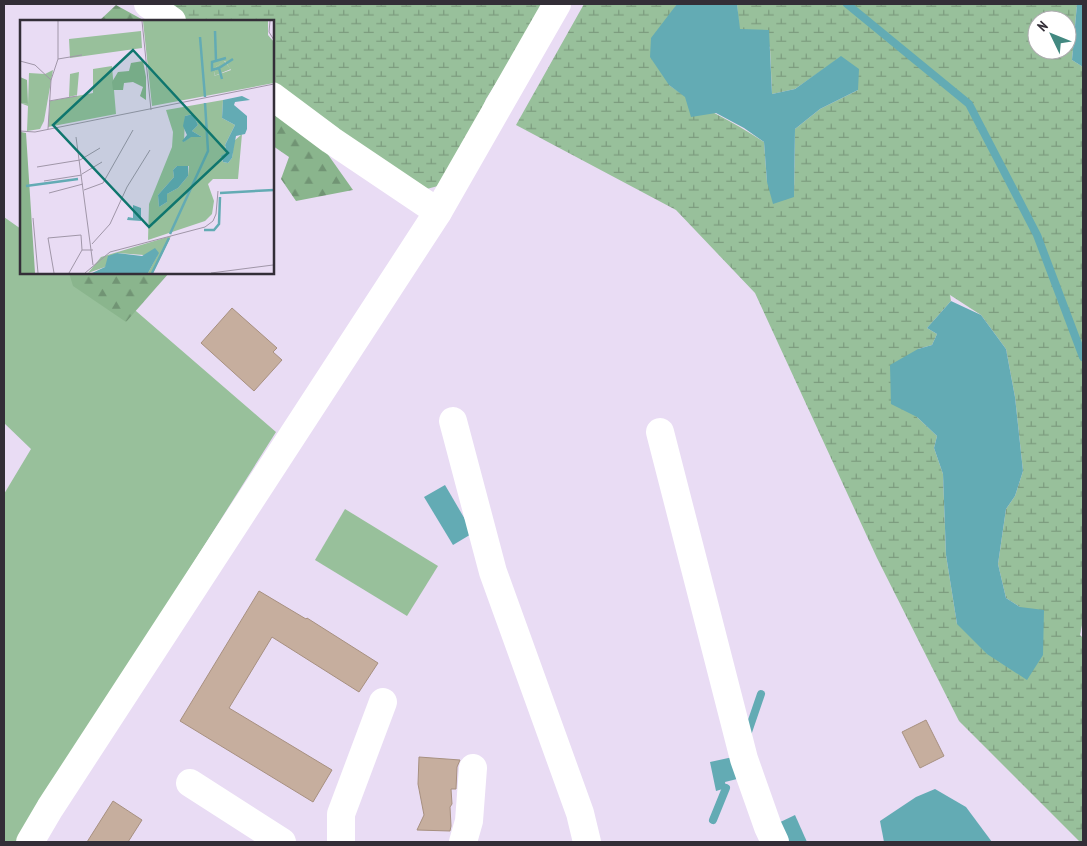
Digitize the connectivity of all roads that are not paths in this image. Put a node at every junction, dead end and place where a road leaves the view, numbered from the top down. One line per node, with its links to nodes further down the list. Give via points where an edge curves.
1 (148, 4): 3 (street)
2 (557, 4): 5 (street)
3 (171, 20)
4 (274, 97): 5 (street)
5 (438, 212): 11 (street)
6 (453, 421): 15 (street, via 493,572 580,813)
7 (660, 432): 16 (street, via 744,758)
8 (383, 702): 13 (street, via 341,814)
9 (472, 768): 14 (street, via 469,821)
10 (190, 783): 12 (street)
11 (30, 842)
12 (282, 842)
13 (341, 842)
14 (463, 842)
15 (587, 842)
16 (775, 842)

